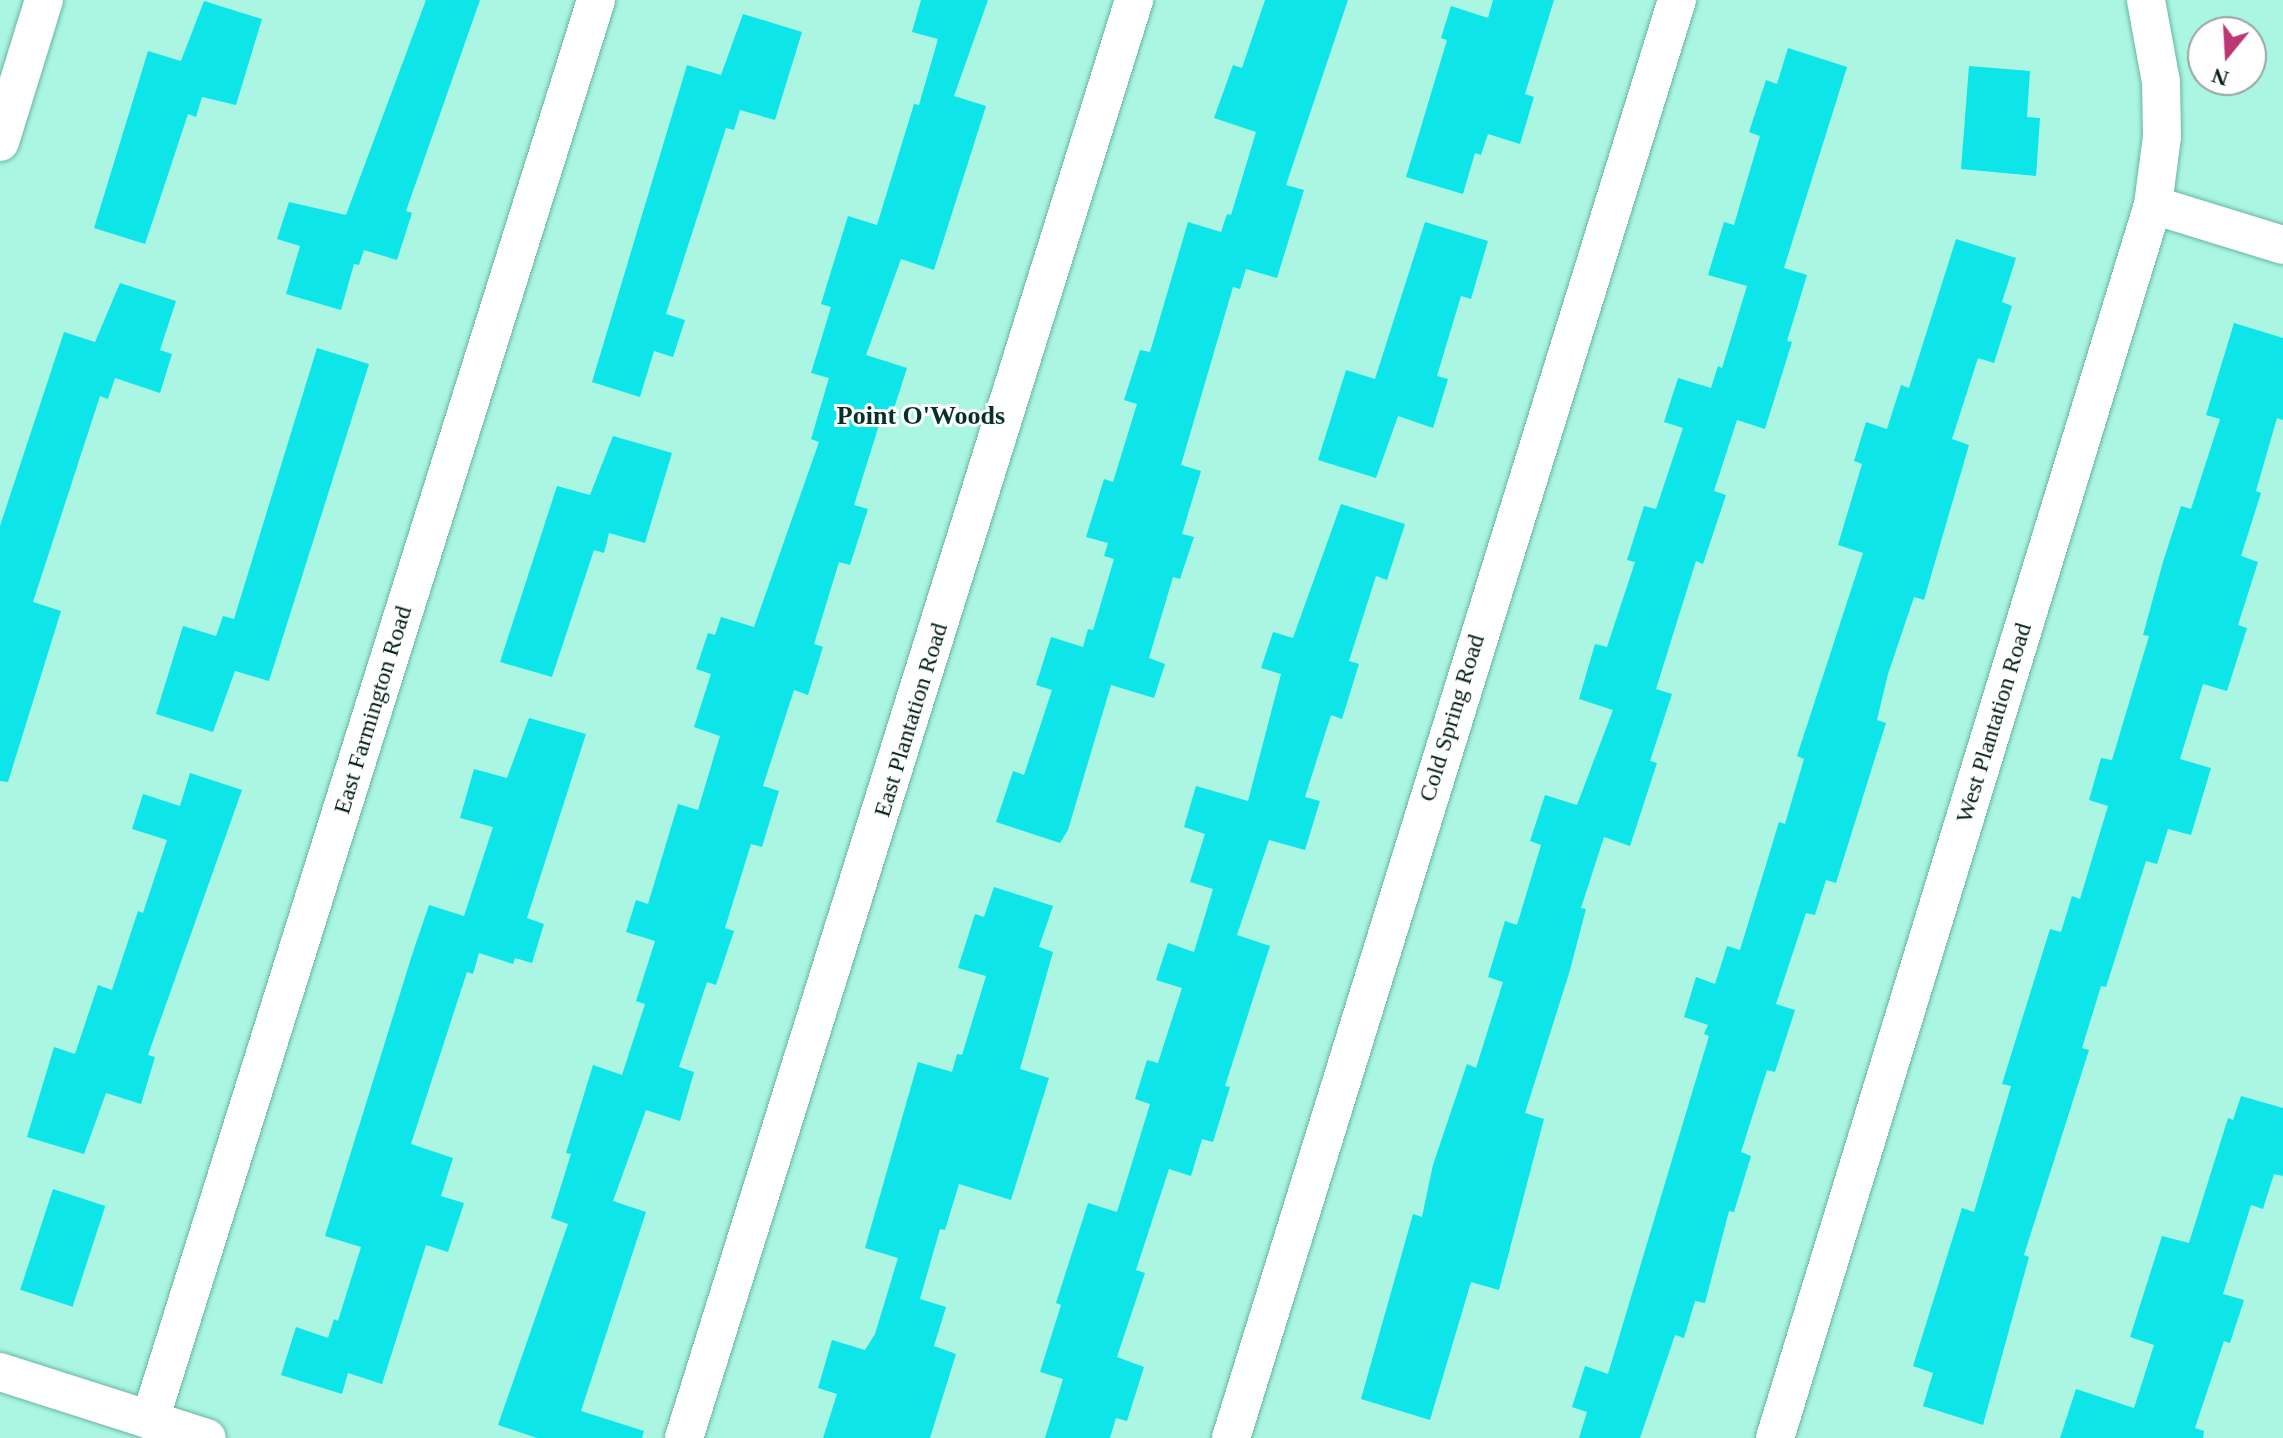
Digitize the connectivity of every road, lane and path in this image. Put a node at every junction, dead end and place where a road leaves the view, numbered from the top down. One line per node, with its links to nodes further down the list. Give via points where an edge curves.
1 (44, 0): 6 (street)
2 (596, 0): 10 (street, East Farmington Road)
3 (1134, 0): 12 (street, East Plantation Road)
4 (1677, 0): 13 (street, Cold Spring Road)
5 (2146, 0): 7 (street, West Plantation Road, via 2161,82 2162,137)
6 (0, 142)
7 (2153, 205): 8 (street); 14 (street, West Plantation Road)
8 (2283, 245)
9 (0, 1372): 10 (street)
10 (150, 1420): 11 (street)
11 (207, 1438)
12 (684, 1438)
13 (1231, 1438)
14 (1775, 1438)

